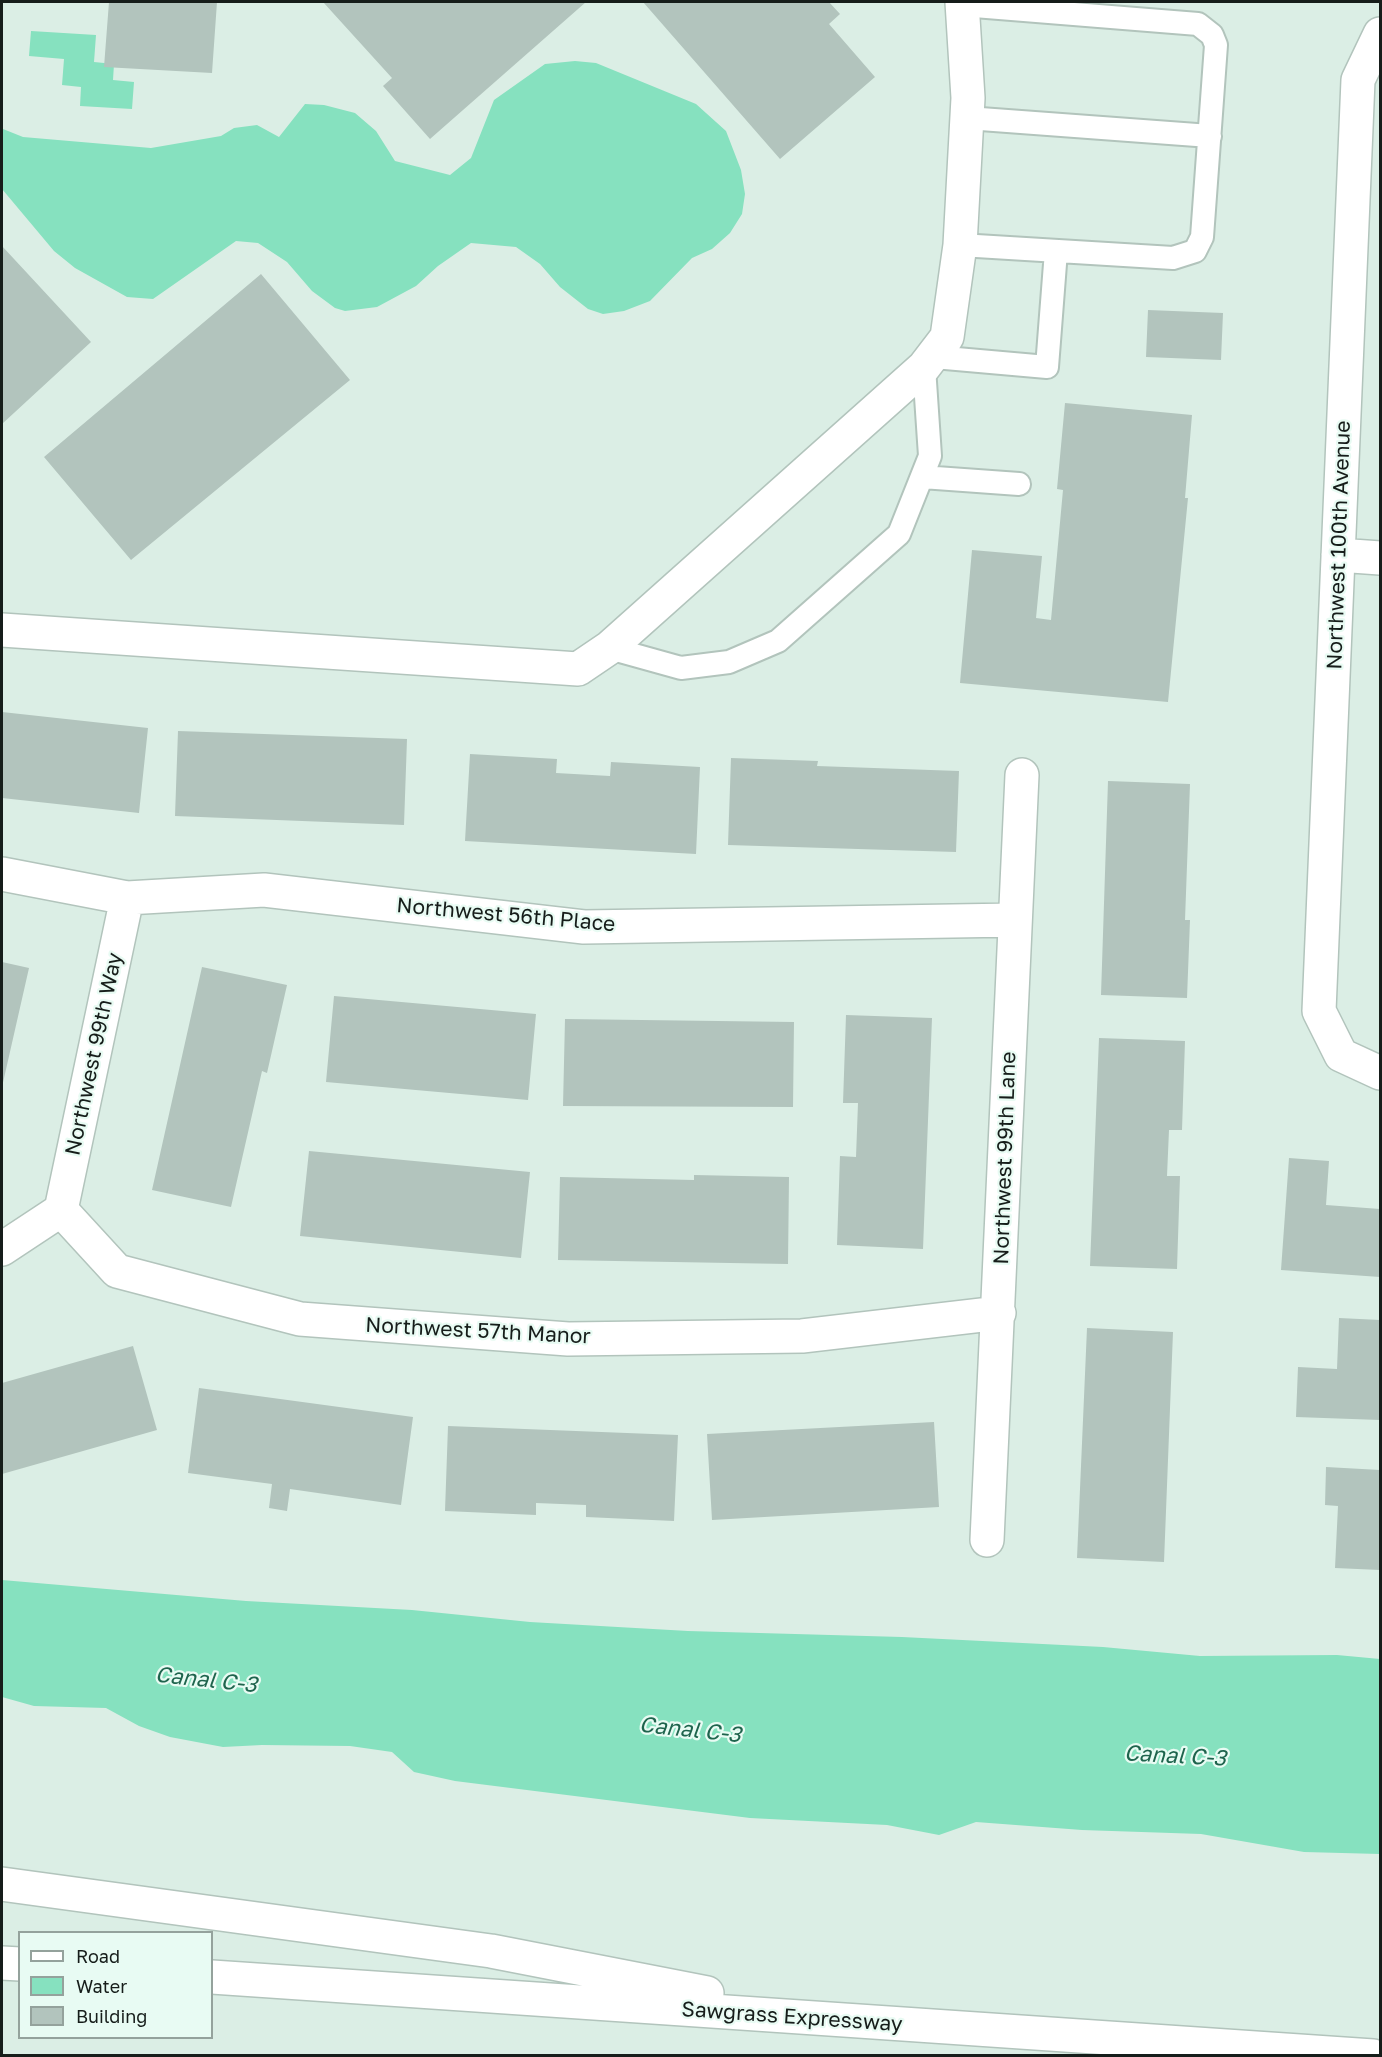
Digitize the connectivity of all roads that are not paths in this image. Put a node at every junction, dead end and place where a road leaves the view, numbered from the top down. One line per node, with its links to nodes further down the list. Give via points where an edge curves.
1 (962, 4): 3 (main road); 4 (lane, via 1198,24 1212,35 1216,45)
2 (1380, 34): 10 (main road, Northwest 100th Avenue, via 1358,80)
3 (967, 118): 4 (lane); 5 (main road)
4 (1210, 136): 6 (lane, via 1202,237 1195,250 1173,258)
5 (960, 245): 6 (lane); 7 (main road, via 947,337)
6 (1056, 251): 7 (lane, via 1047,367)
7 (929, 362): 8 (lane, via 930,456); 13 (main road)
8 (922, 477): 9 (lane); 13 (lane, via 899,534 778,641 729,662 681,668)
9 (1019, 484)
10 (1338, 555): 11 (main road); 18 (main road, Northwest 100th Avenue, via 1319,1011 1341,1055)
11 (1380, 558)
12 (2, 630): 13 (main road, via 578,669)
13 (609, 648)
14 (1022, 775): 17 (main road, Northwest 99th Lane)
15 (2, 874): 16 (main road, Northwest 56th Place)
16 (127, 898): 17 (main road, Northwest 56th Place, via 264,890 584,927); 19 (main road, Northwest 99th Way)
17 (1014, 920): 21 (main road, Northwest 99th Lane)
18 (1380, 1073)
19 (62, 1210): 20 (main road); 21 (main road, Northwest 57th Manor, via 117,1271 300,1319 568,1339 802,1336)
20 (2, 1249)
21 (999, 1312): 22 (main road, Northwest 99th Lane)
22 (987, 1540)
23 (2, 1884): 27 (main road, via 491,1951)
24 (2, 1963): 25 (main road)
25 (18, 1964)
26 (213, 1977): 27 (main road, Sawgrass Expressway)
27 (844, 2020): 28 (main road, Sawgrass Expressway)
28 (1373, 2055)

